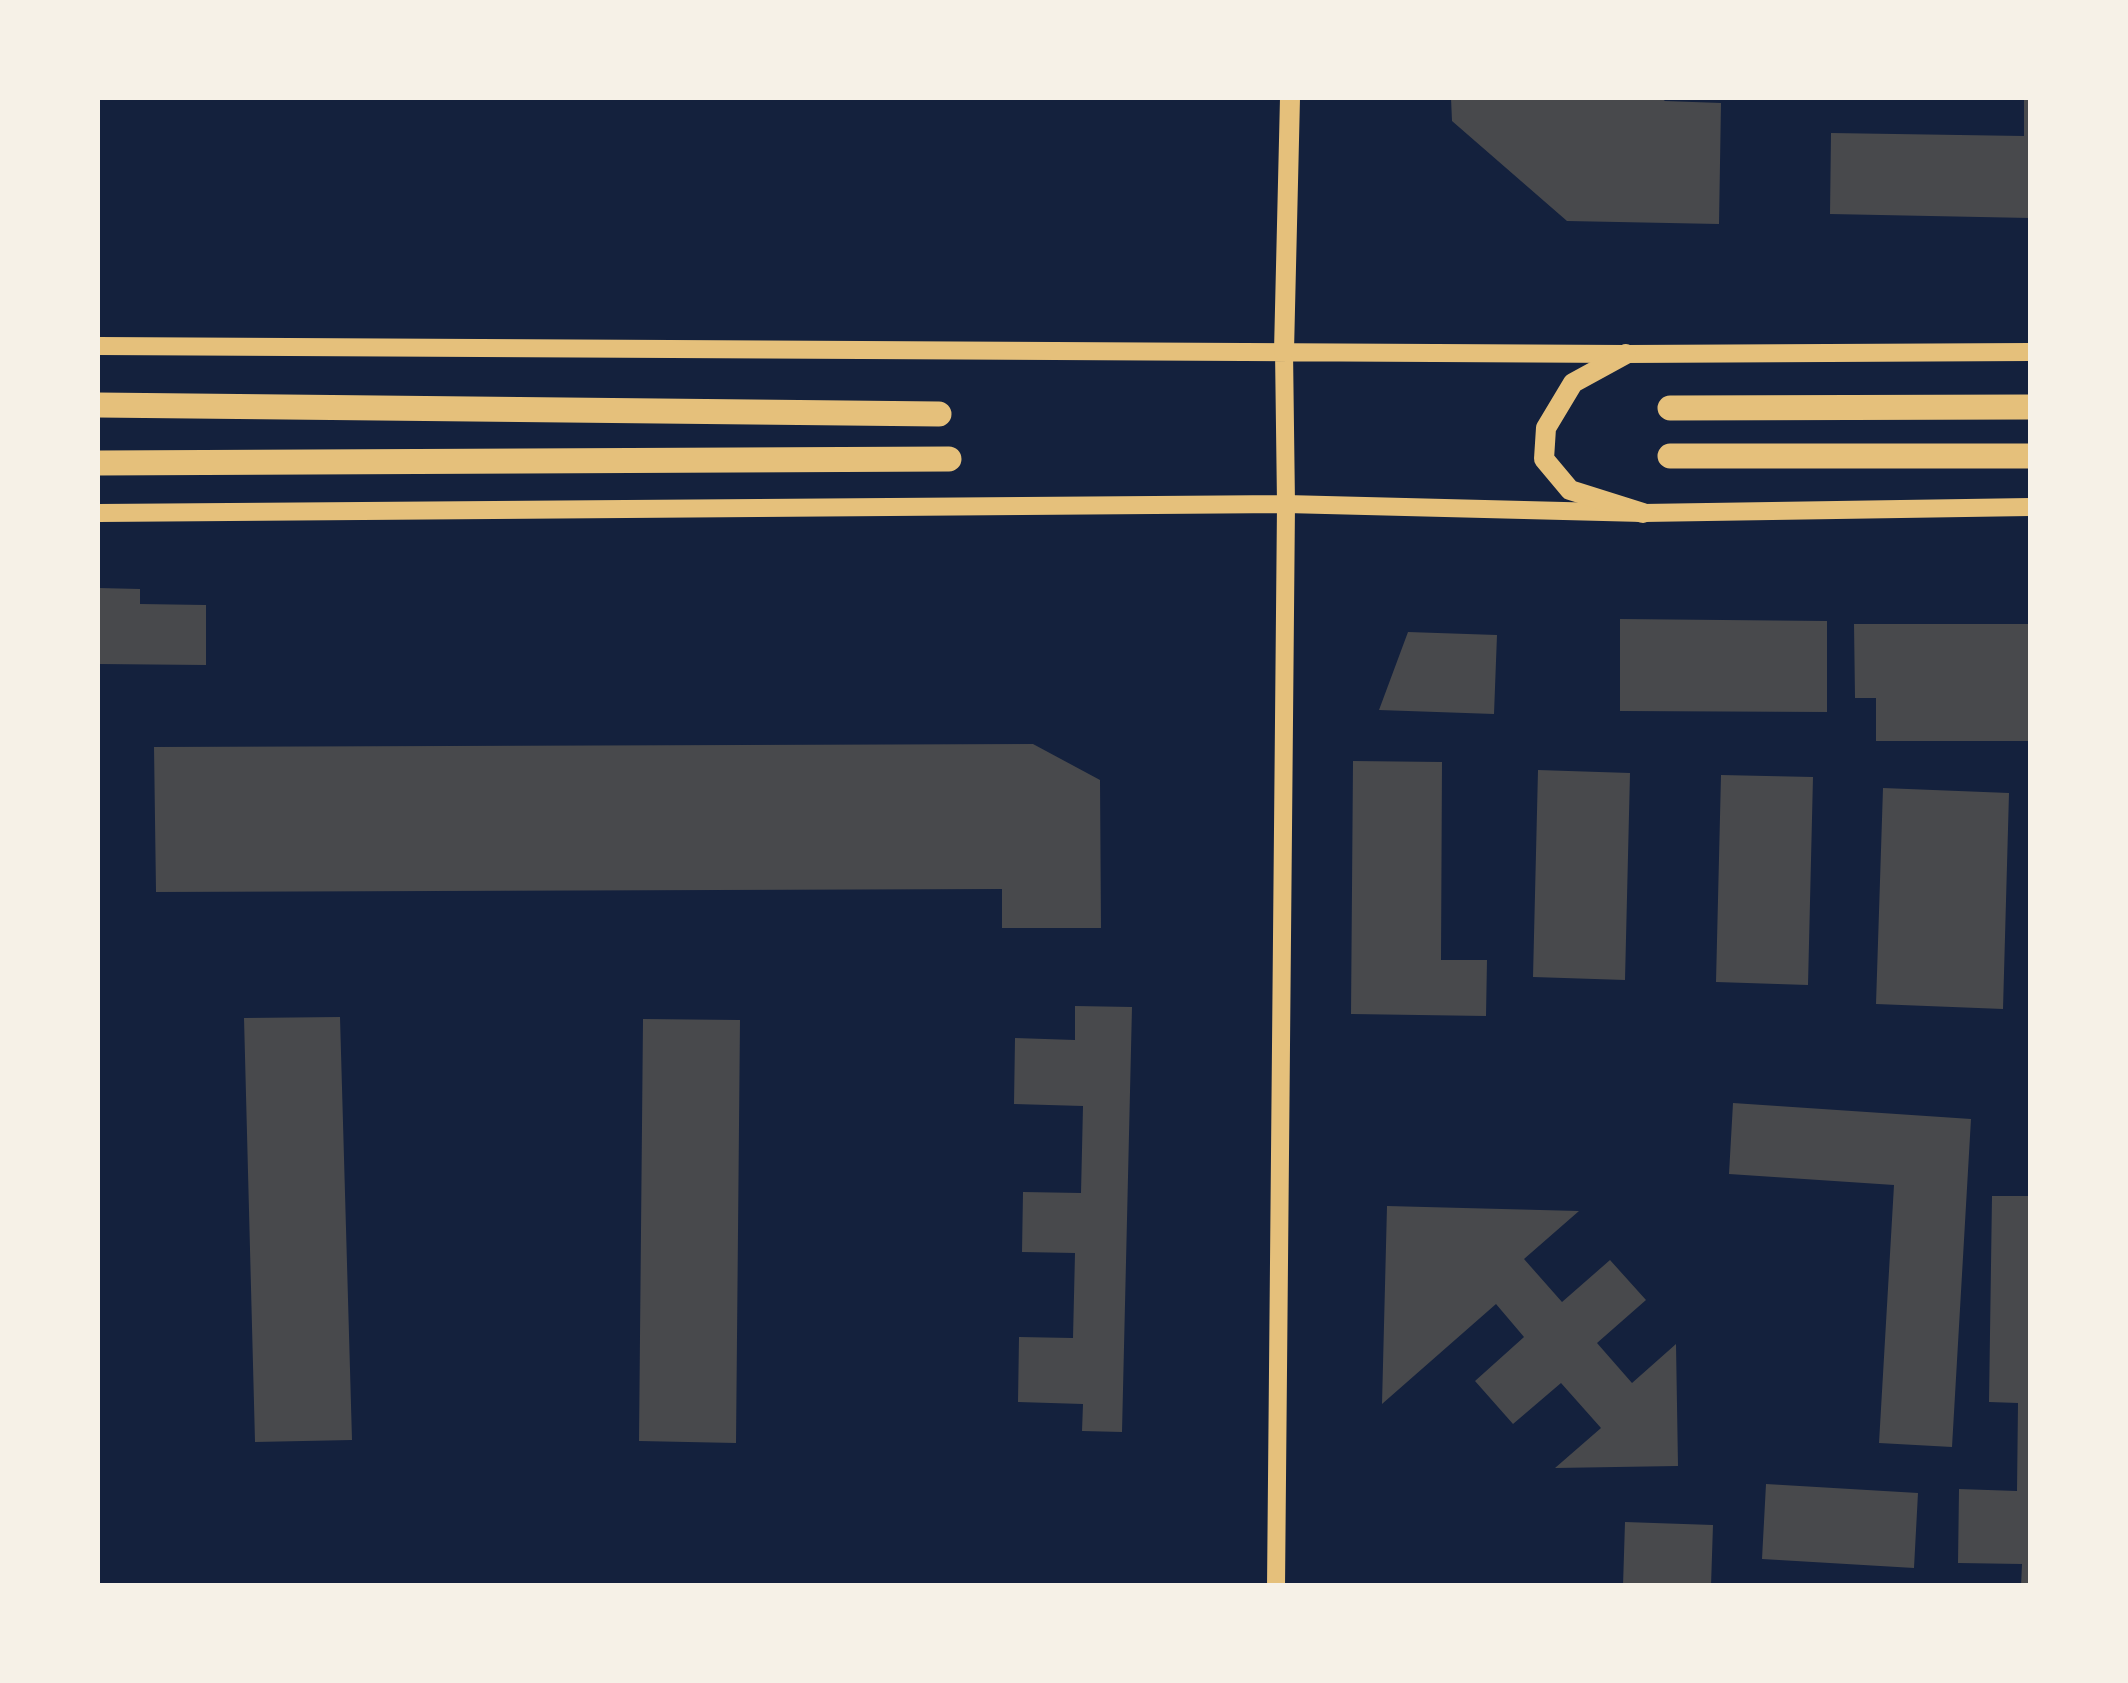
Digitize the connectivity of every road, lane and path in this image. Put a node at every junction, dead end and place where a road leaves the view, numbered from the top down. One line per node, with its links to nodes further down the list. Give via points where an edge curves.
1 (1290, 98): 3 (main road)
2 (98, 346): 3 (street)
3 (1284, 351): 5 (street); 14 (street)
4 (2030, 352): 5 (street)
5 (1626, 354): 16 (main road, via 1573,384 1546,428 1544,459 1570,490)
6 (98, 405): 9 (main road)
7 (2030, 407): 8 (main road)
8 (1670, 408)
9 (939, 414)
10 (1670, 456): 11 (main road)
11 (2030, 456)
12 (948, 459): 13 (main road)
13 (98, 463)
14 (1286, 504): 16 (street); 17 (street); 18 (street)
15 (2030, 507): 16 (street)
16 (1642, 512)
17 (98, 514)
18 (1276, 1586)

